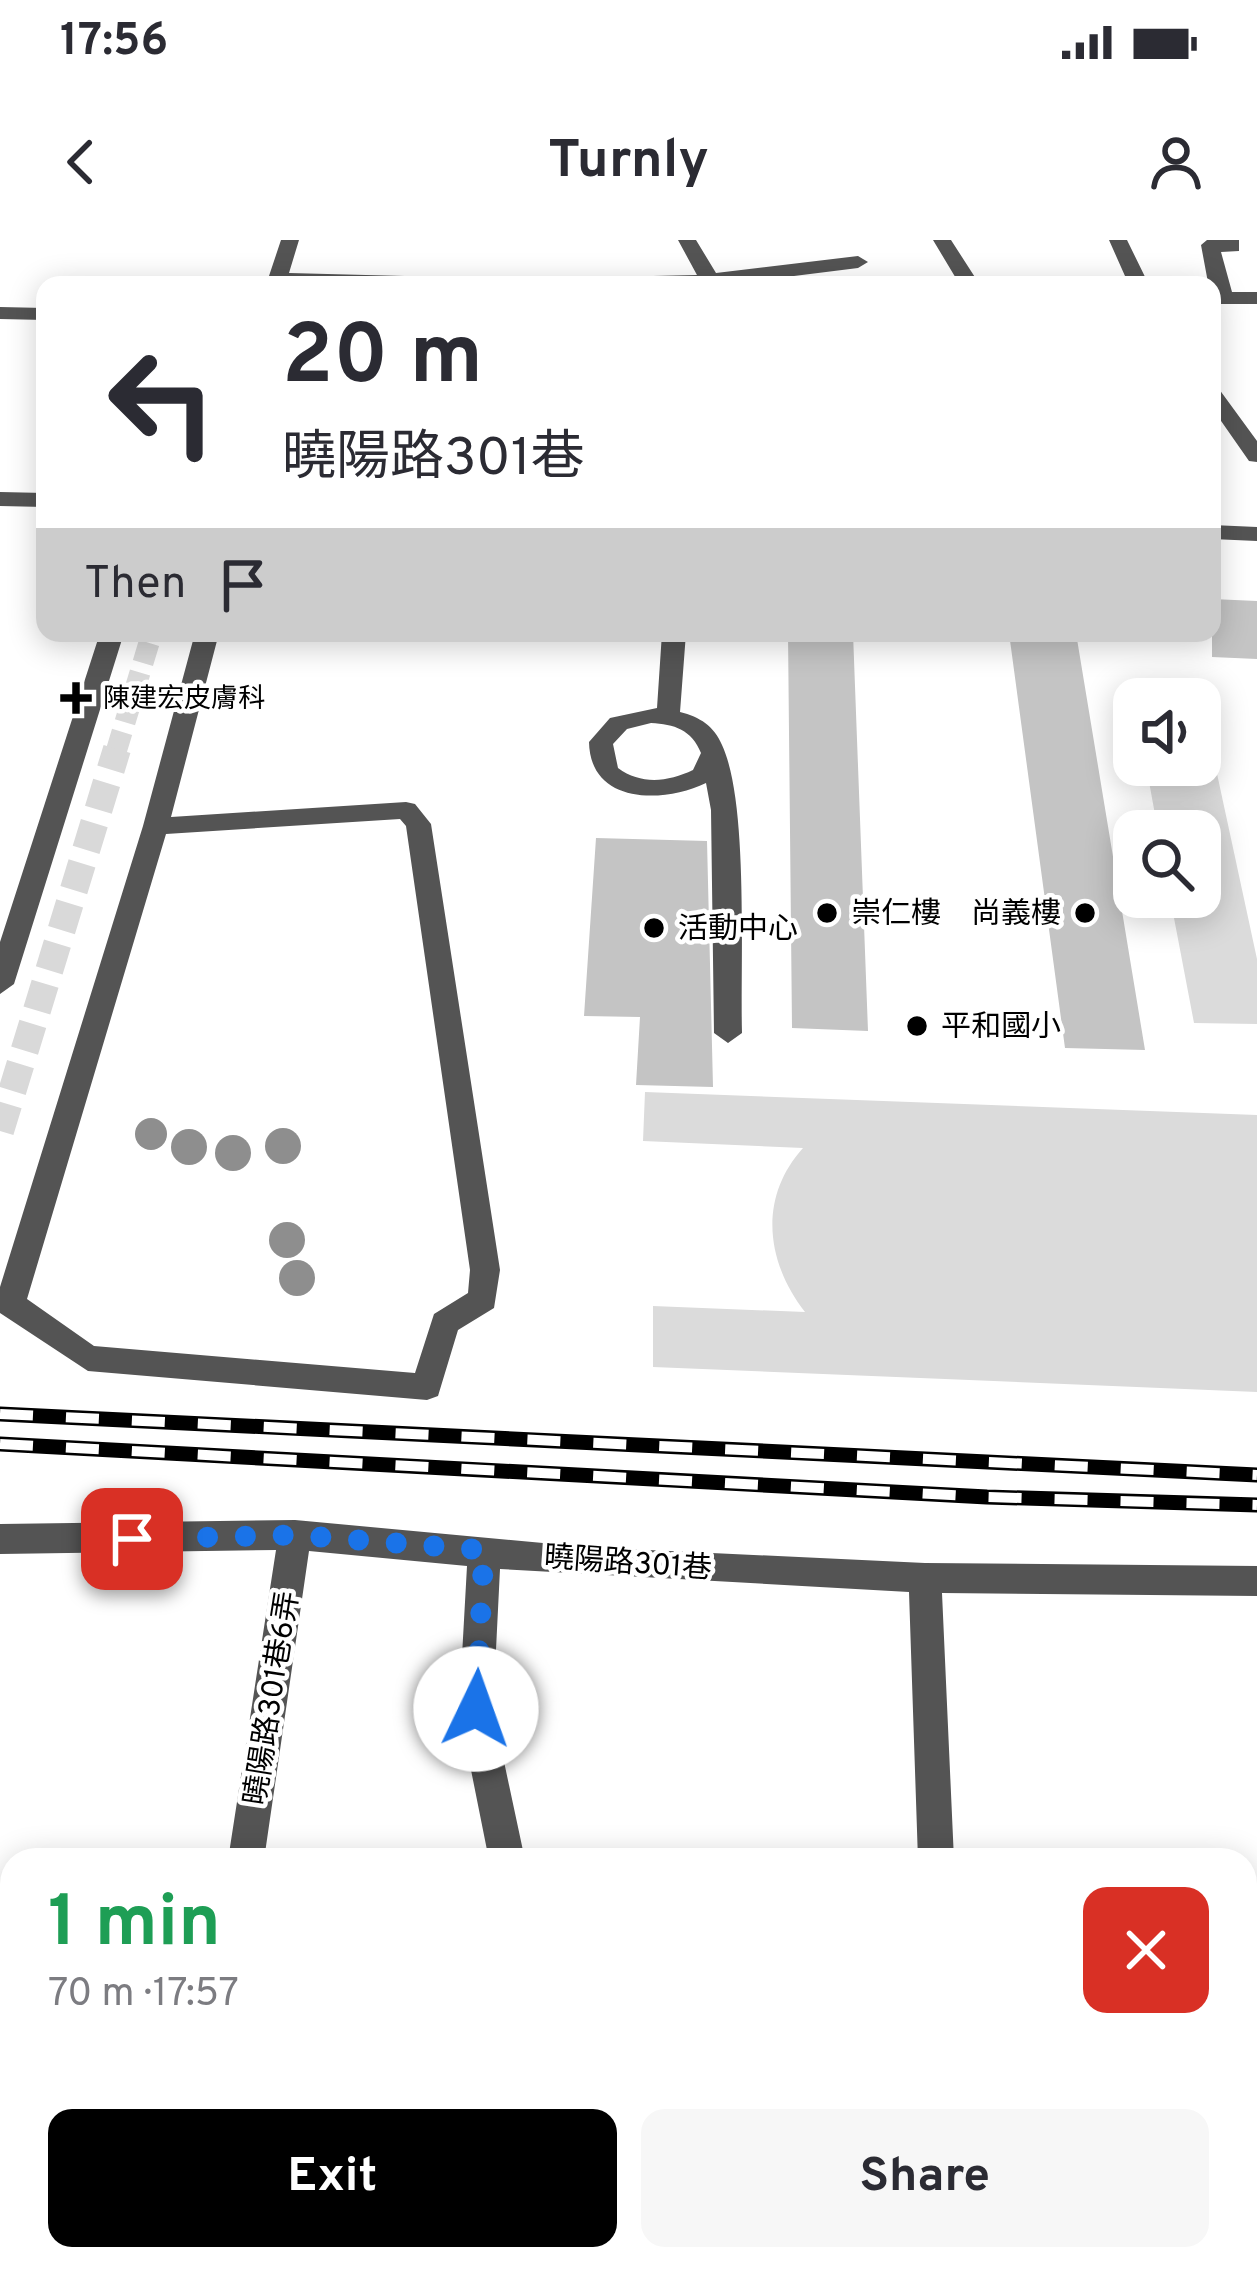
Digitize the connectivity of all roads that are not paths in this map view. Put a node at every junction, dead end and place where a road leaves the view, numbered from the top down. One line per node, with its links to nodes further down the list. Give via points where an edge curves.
1 (290, 240): 7 (street)
2 (687, 240): 8 (street)
3 (942, 240): 10 (street)
4 (1118, 240): 11 (street)
5 (1230, 240): 12 (street, via 1232,247 1210,245)
6 (858, 262): 9 (street)
7 (279, 276)
8 (708, 276)
9 (755, 276)
10 (964, 276)
11 (1135, 276)
12 (1215, 276)
13 (1221, 298): 14 (street)
14 (1257, 298)
15 (0, 314): 16 (street)
16 (36, 314)
17 (1221, 406): 18 (street)
18 (1257, 456)
19 (0, 499): 20 (street)
20 (36, 500)
21 (1221, 532): 22 (street)
22 (1257, 534)
23 (109, 642): 29 (street)
24 (205, 642): 28 (street)
25 (673, 642): 26 (street)
26 (668, 716): 27 (street, via 705,734); 27 (street, via 634,718 608,732 599,753 611,775 640,788 674,788 703,775)
27 (713, 753): 30 (street, via 724,810)
28 (156, 826): 31 (street); 31 (street, via 406,811 418,824 483,1299 445,1323 427,1387 88,1358)
29 (0, 984)
30 (728, 1033)
31 (10, 1310)
32 (295, 1535): 33 (street, 曉陽路301巷); 34 (street, 曉陽路301巷); 37 (street, 曉陽路301巷6弄)
33 (0, 1539)
34 (484, 1550): 35 (street, 曉陽路301巷); 38 (street, via 476,1709)
35 (925, 1578): 36 (street, 曉陽路301巷); 39 (street)
36 (1257, 1581)
37 (249, 1848)
38 (505, 1848)
39 (936, 1848)

